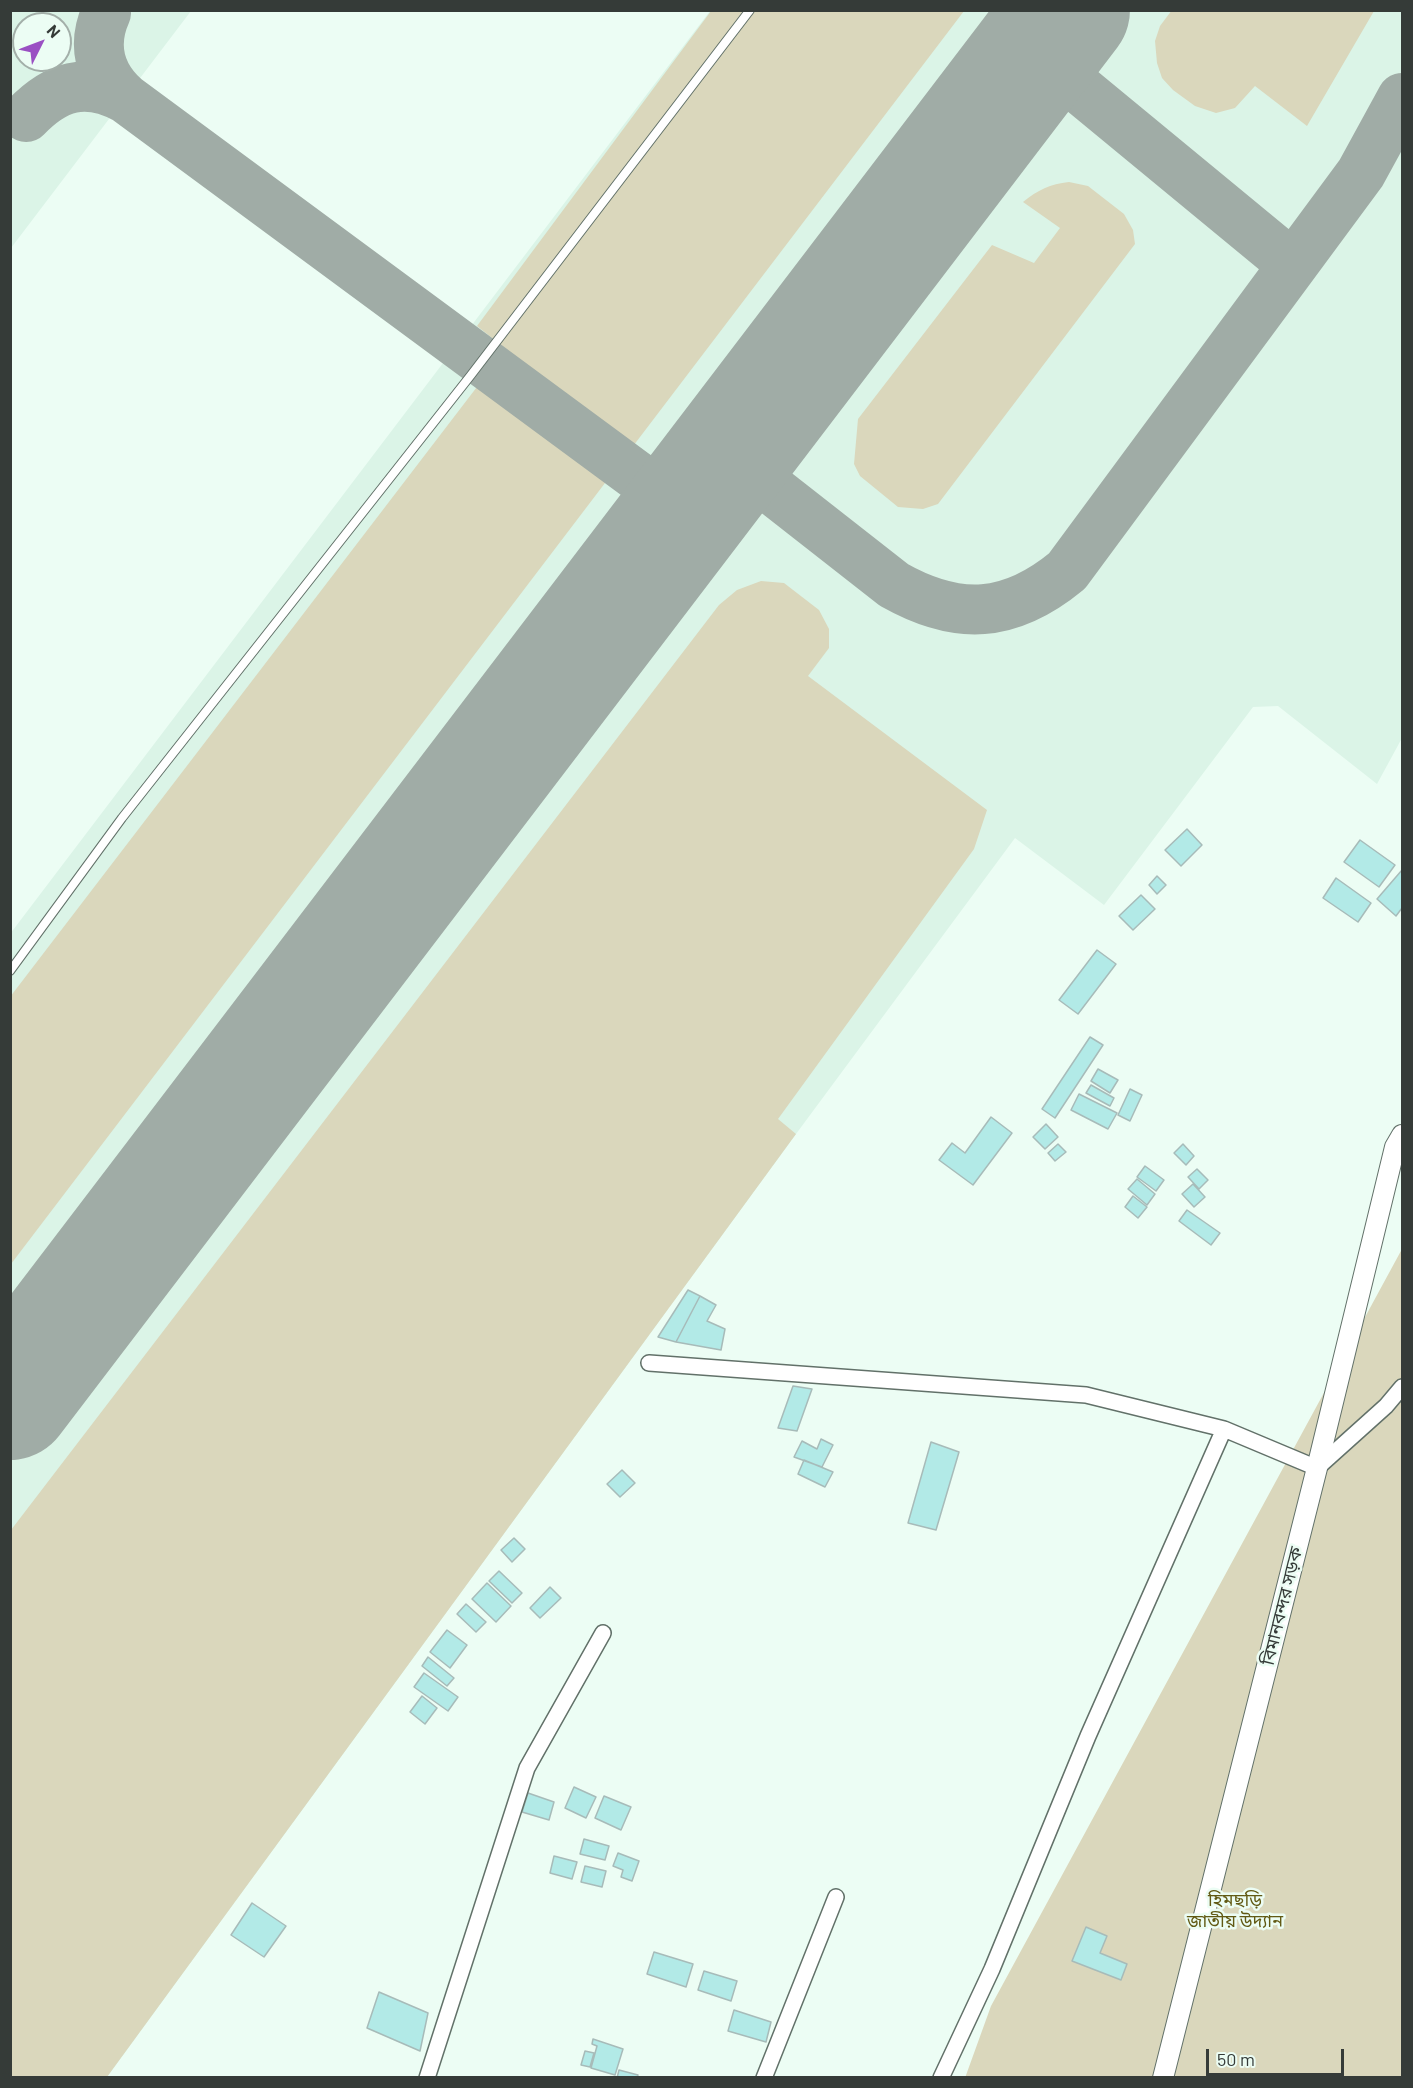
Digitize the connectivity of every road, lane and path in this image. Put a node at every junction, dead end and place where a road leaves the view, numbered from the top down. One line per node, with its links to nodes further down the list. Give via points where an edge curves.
1 (750, 10): 2 (lane, via 122,818)
2 (10, 970)
3 (1402, 1135): 7 (street, বিমানবন্দর সড়ক, via 1395,1148)
4 (649, 1363): 6 (street, via 1086,1395)
5 (1402, 1387): 7 (street)
6 (1224, 1429): 7 (street); 12 (street, via 1088,1736 992,1970)
7 (1317, 1468): 13 (street, বিমানবন্দর সড়ক)
8 (603, 1633): 10 (street, via 527,1768)
9 (836, 1897): 11 (street)
10 (427, 2078)
11 (764, 2078)
12 (941, 2078)
13 (1163, 2078)

